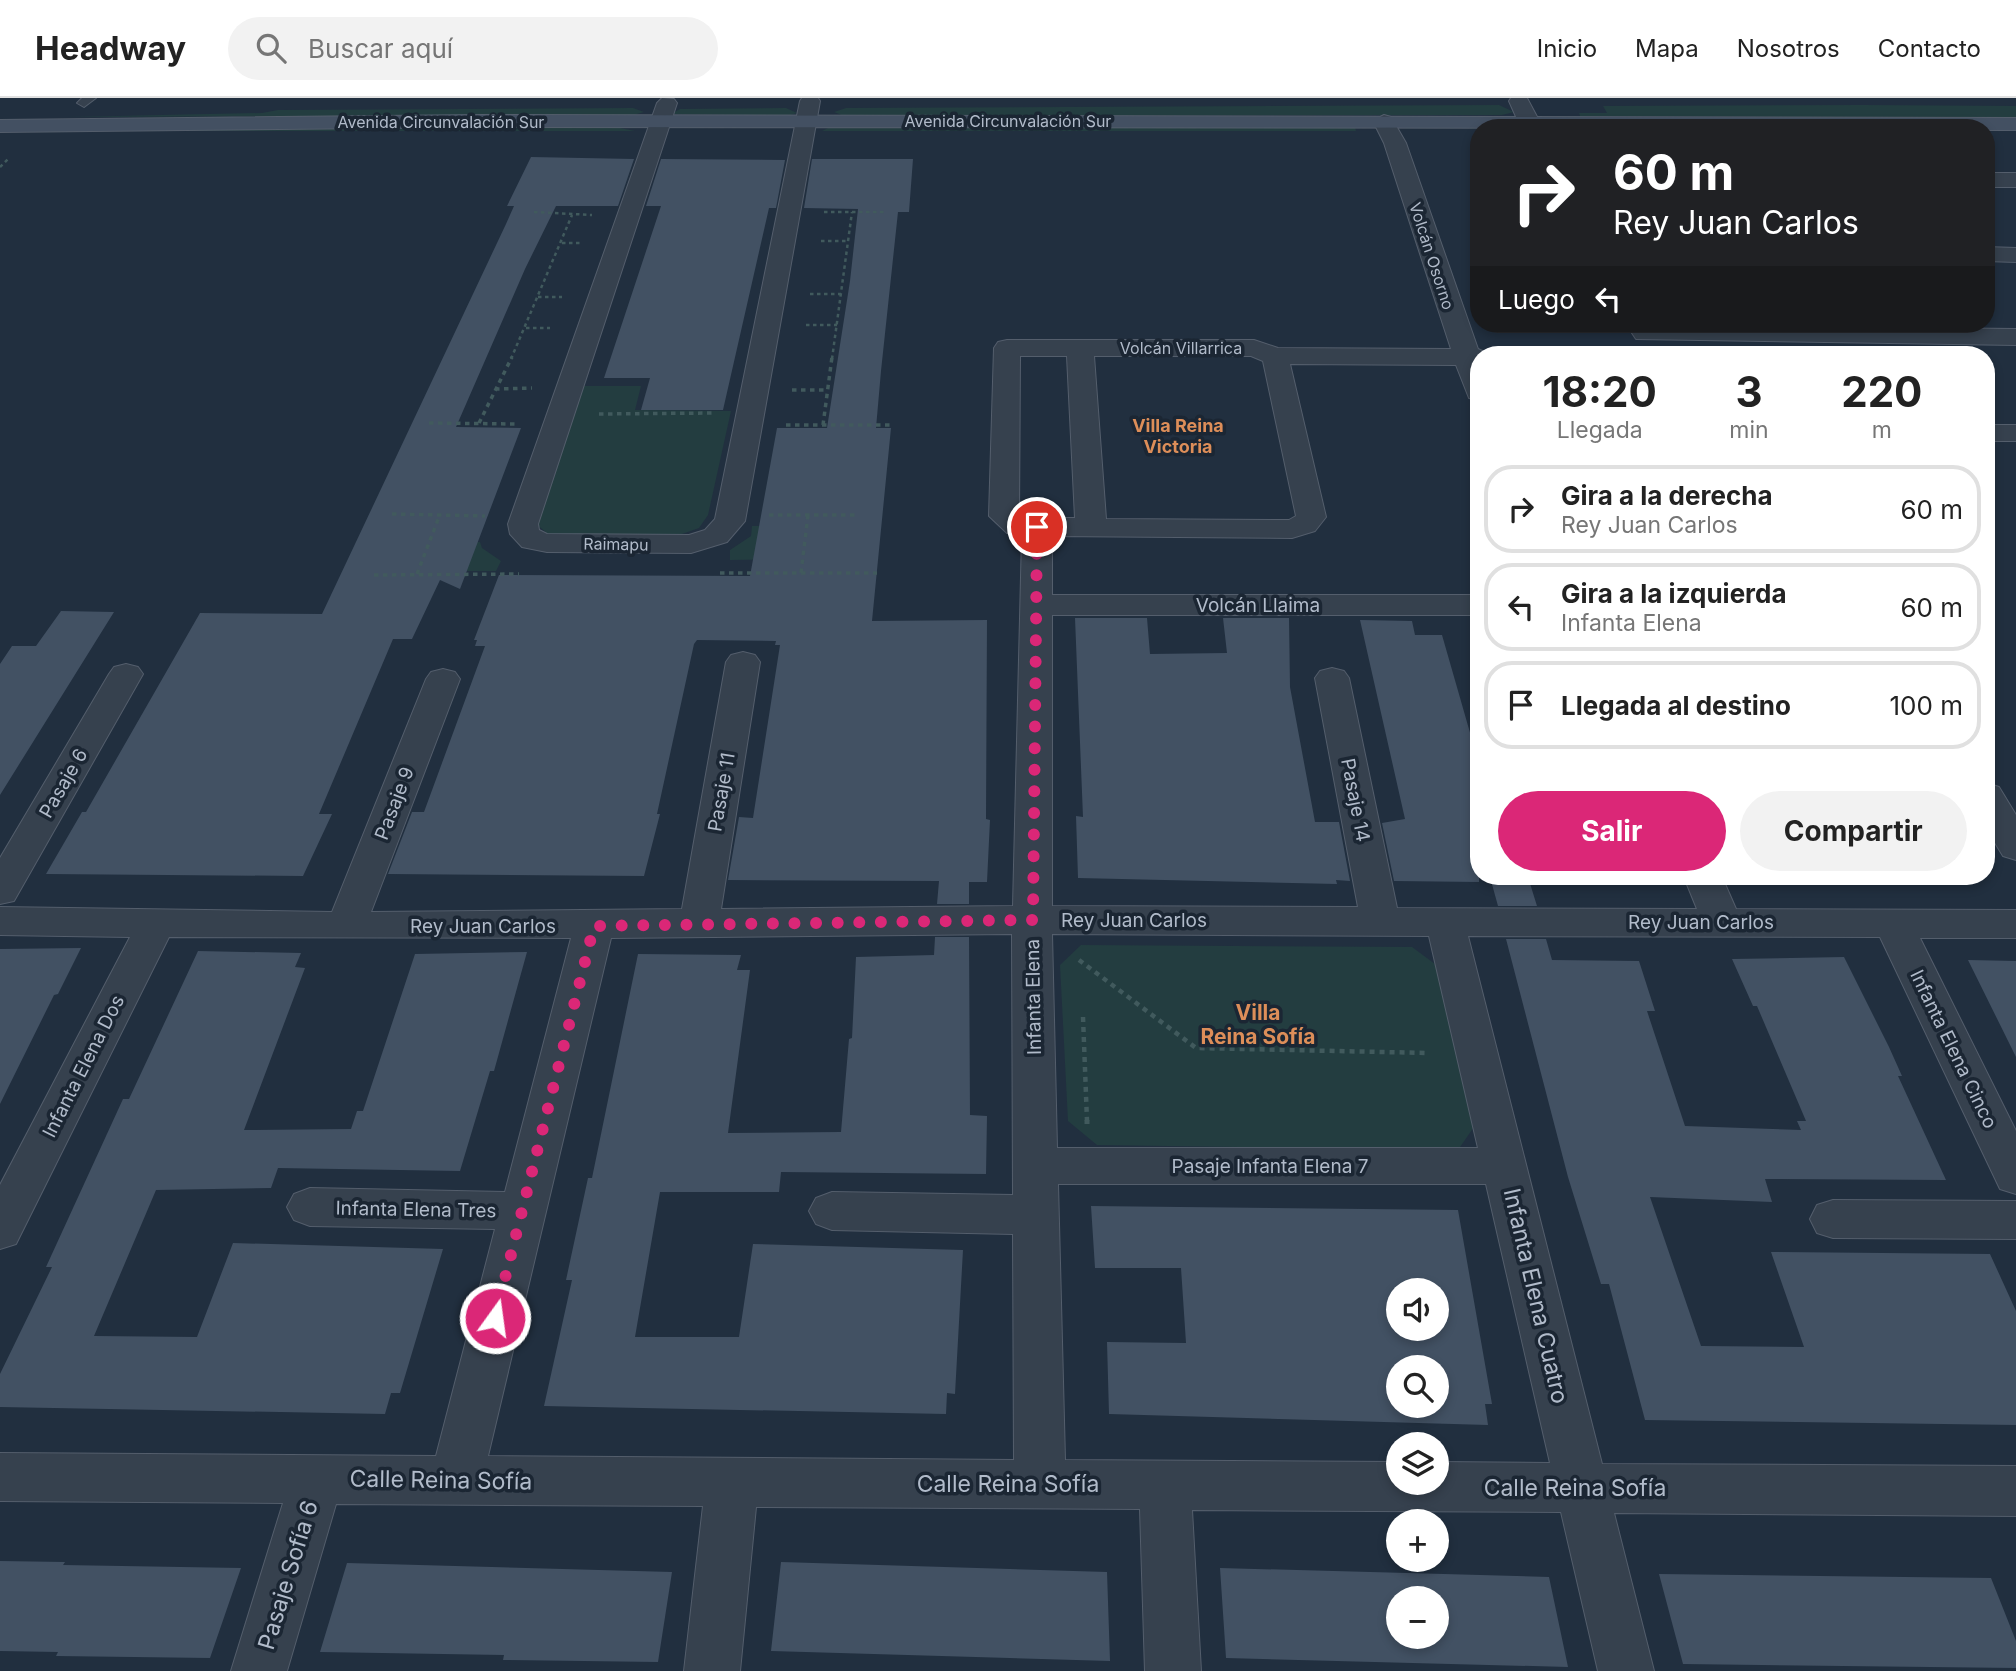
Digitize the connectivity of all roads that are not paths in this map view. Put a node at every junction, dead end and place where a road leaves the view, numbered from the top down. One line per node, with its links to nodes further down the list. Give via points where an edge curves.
1 (1060, 101): 9 (main road, Avenida Circunvalación Sur)
2 (1492, 101): 3 (main road)
3 (1520, 101): 4 (main road); 12 (street)
4 (1545, 101)
5 (72, 102): 6 (main road); 16 (main road)
6 (111, 103)
7 (179, 103): 10 (main road, Avenida Circunvalación Sur)
8 (1386, 108): 9 (main road, Avenida Circunvalación Sur); 11 (main road, Avenida Circunvalación Sur); 25 (street, Volcán Osorno)
9 (808, 111): 10 (main road, Avenida Circunvalación Sur); 10 (street, Raimapu, via 731,516 716,536 691,544 547,543 525,534 523,524)
10 (664, 112): 16 (main road, Avenida Circunvalación Sur)
11 (1486, 119)
12 (1529, 119)
13 (1995, 124): 14 (main road, Avenida Circunvalación Sur)
14 (2016, 124)
15 (0, 125): 16 (main road, Avenida Circunvalación Sur)
16 (28, 125): 17 (main road)
17 (6, 147)
18 (1995, 180): 19 (street)
19 (2016, 180)
20 (1995, 254): 21 (street)
21 (2016, 255)
22 (1648, 337): 23 (street)
23 (2016, 337)
24 (1080, 348): 26 (street, Volcán Villarrica, via 1255,348); 30 (street, Volcán Villarrica, via 1007,348 1004,516 1018,527); 31 (street)
25 (1470, 351)
26 (1275, 356): 27 (street, Volcán Villarrica); 31 (street, via 1311,517 1304,525 1292,529)
27 (1470, 357)
28 (1995, 433): 29 (street)
29 (2016, 433)
30 (1037, 527): 31 (street); 33 (street, Infanta Elena)
31 (1091, 527)
32 (1470, 604): 33 (street, Volcán Llaima)
33 (1038, 605): 42 (street, Infanta Elena)
34 (743, 662): 47 (street, Pasaje 11)
35 (126, 674): 41 (street, Pasaje 6)
36 (1332, 678): 44 (street, Pasaje 14)
37 (443, 680): 51 (street, Pasaje 9)
38 (1995, 811): 39 (street)
39 (2016, 847)
40 (1706, 885): 48 (street)
41 (0, 891)
42 (1033, 920): 44 (street, Rey Juan Carlos); 47 (street, Rey Juan Carlos); 53 (street, Infanta Elena)
43 (0, 921): 46 (street, Rey Juan Carlos)
44 (1380, 921): 45 (street, Rey Juan Carlos)
45 (1445, 921): 48 (street, Rey Juan Carlos); 54 (street, Infanta Elena Cuatro)
46 (157, 922): 51 (street, Rey Juan Carlos); 60 (street, Infanta Elena Dos)
47 (699, 922): 52 (street, Rey Juan Carlos)
48 (1721, 923): 49 (street, Rey Juan Carlos)
49 (1893, 923): 50 (street, Rey Juan Carlos); 55 (street, Infanta Elena Cinco)
50 (2016, 924)
51 (346, 926): 52 (street, Rey Juan Carlos)
52 (594, 926): 57 (street, Infanta Elena Tres)
53 (1036, 1166): 54 (street, Pasaje Infanta Elena 7); 59 (street, Infanta Elena)
54 (1505, 1166): 69 (street, Infanta Elena Cuatro)
55 (2016, 1175)
56 (310, 1207): 57 (street, Infanta Elena Tres)
57 (522, 1210): 65 (street, Infanta Elena Tres)
58 (832, 1211): 59 (street)
59 (1037, 1214): 67 (street, Infanta Elena)
60 (3, 1217)
61 (1833, 1219): 62 (street)
62 (2016, 1220)
63 (0, 1477): 64 (street, Calle Reina Sofía)
64 (317, 1478): 65 (street, Calle Reina Sofía); 71 (street, Pasaje Sofía 6)
65 (456, 1480): 66 (street, Calle Reina Sofía)
66 (732, 1482): 67 (street, Calle Reina Sofía); 72 (street)
67 (1040, 1484): 68 (street, Calle Reina Sofía)
68 (1165, 1485): 69 (street, Calle Reina Sofía); 73 (street)
69 (1582, 1488): 70 (street, Calle Reina Sofía); 74 (street, Infanta Elena Cuatro)
70 (2014, 1497)
71 (259, 1671)
72 (712, 1671)
73 (1173, 1671)
74 (1626, 1671)

